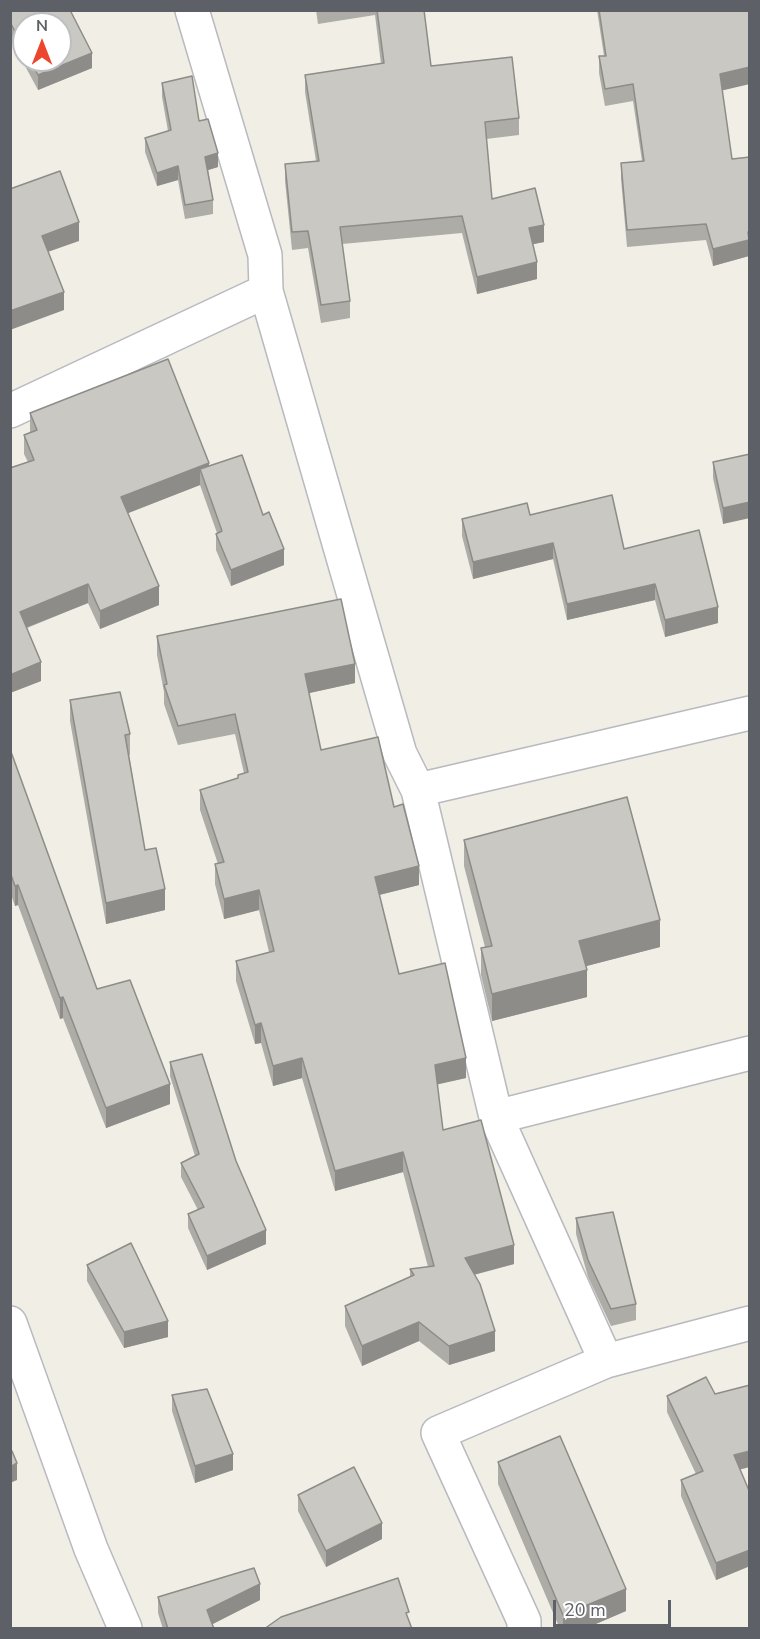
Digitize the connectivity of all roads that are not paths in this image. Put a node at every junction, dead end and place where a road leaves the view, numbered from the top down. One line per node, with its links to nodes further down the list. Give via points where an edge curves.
1 (192, 10): 2 (street, via 265,255)
2 (266, 291): 3 (street); 5 (street, via 400,754)
3 (10, 411)
4 (750, 713): 5 (street)
5 (417, 790): 7 (street)
6 (750, 1053): 7 (street)
7 (496, 1117): 10 (street)
8 (10, 1323): 12 (street, via 91,1549)
9 (750, 1323): 10 (street)
10 (606, 1361): 11 (street, via 438,1432)
11 (525, 1626)
12 (125, 1629)

